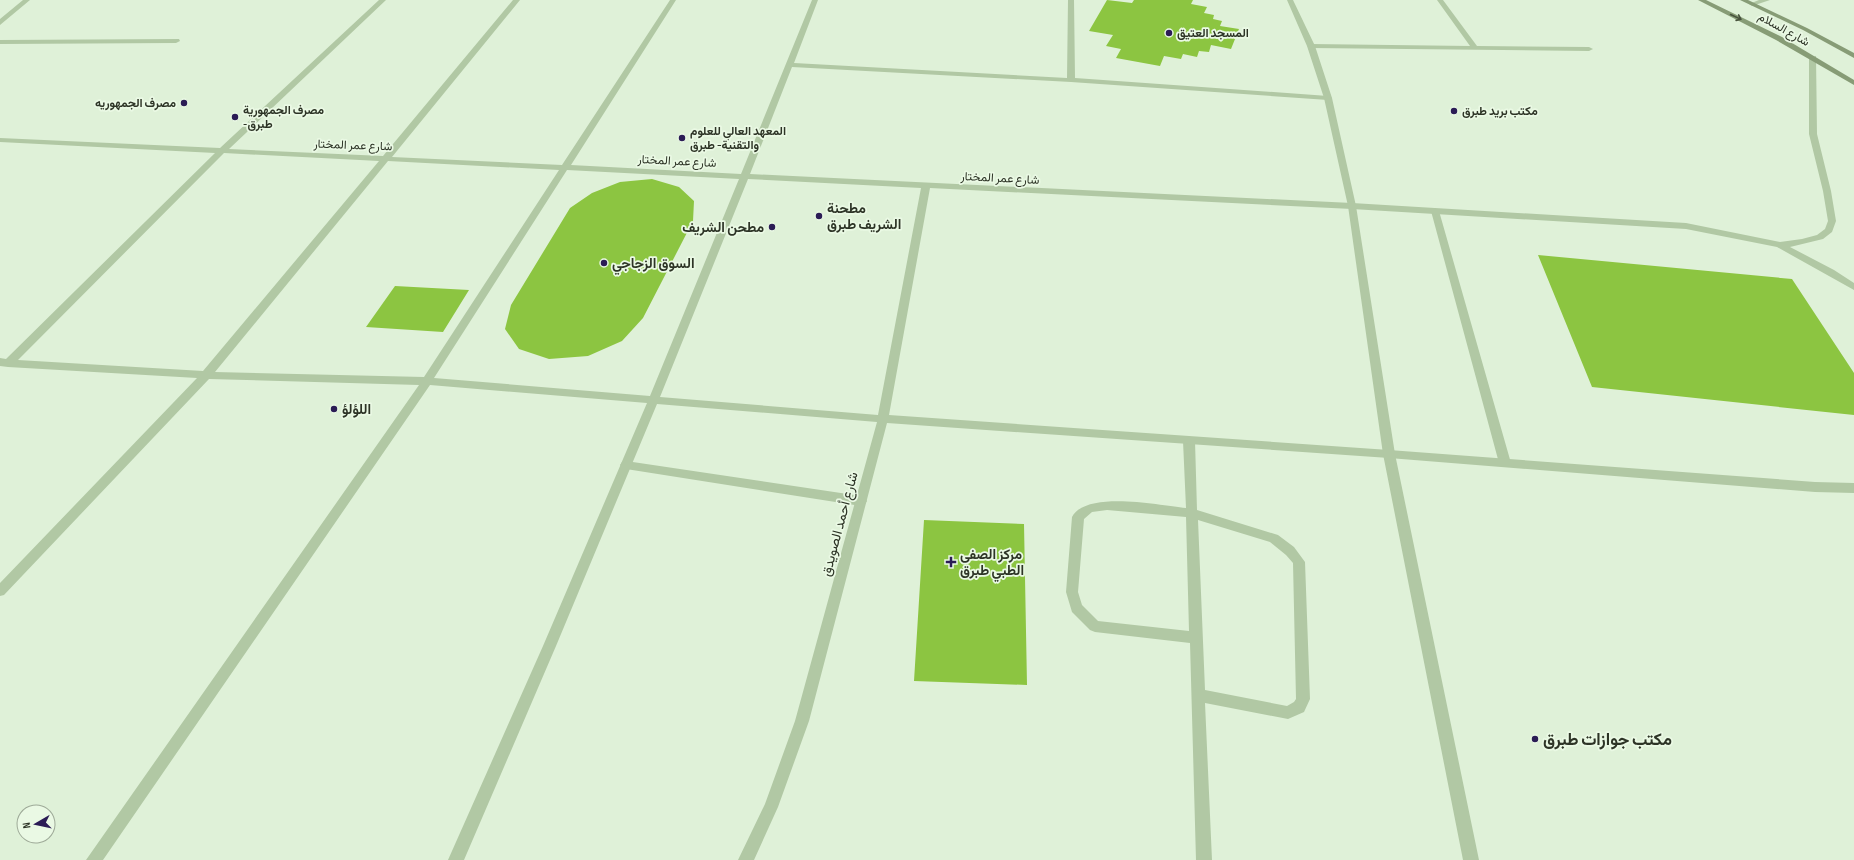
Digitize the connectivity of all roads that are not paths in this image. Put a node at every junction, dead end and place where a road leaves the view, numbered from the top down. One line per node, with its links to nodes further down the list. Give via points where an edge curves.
1 (27, 0): 13 (street)
2 (383, 0): 26 (street)
3 (517, 0): 27 (street)
4 (673, 0): 28 (street)
5 (815, 0): 21 (street)
6 (1071, 0): 22 (street)
7 (1290, 0): 16 (street)
8 (1440, 0): 17 (street)
9 (1701, 0): 20 (main road, شارع السلام, one-way to 20, via 1758,27)
10 (1744, 0): 12 (main road, شارع السلام)
11 (1767, 0): 12 (street)
12 (1752, 4): 19 (main road, شارع السلام)
13 (0, 23)
14 (176, 41): 15 (street)
15 (0, 42)
16 (1311, 46): 17 (street); 24 (street)
17 (1475, 48): 18 (street)
18 (1588, 49)
19 (1854, 56)
20 (1813, 58): 23 (main road, شارع السلام); 33 (street, via 1813,134 1832,221 1829,230 1820,237)
21 (790, 65): 22 (street); 29 (street)
22 (1071, 80): 24 (street)
23 (1854, 83)
24 (1328, 98): 31 (street)
25 (0, 140): 26 (street, شارع عمر المختار)
26 (222, 151): 27 (street, شارع عمر المختار); 35 (street)
27 (387, 158): 28 (street, شارع عمر المختار); 36 (street)
28 (564, 167): 29 (street, شارع عمر المختار); 37 (street)
29 (746, 176): 30 (street, شارع عمر المختار); 38 (street)
30 (926, 186): 31 (street, شارع عمر المختار); 39 (street, شارع أحمد الصويدق)
31 (1352, 206): 32 (street, شارع عمر المختار); 41 (street)
32 (1435, 211): 33 (street, شارع عمر المختار, via 1686,226); 42 (street)
33 (1780, 245): 34 (street)
34 (1854, 287)
35 (4, 362): 36 (street)
36 (206, 375): 37 (street); 47 (street)
37 (427, 381): 38 (street); 50 (street)
38 (654, 400): 39 (street); 43 (street)
39 (883, 419): 40 (street); 45 (street, شارع أحمد الصويدق)
40 (1189, 441): 41 (street); 46 (street)
41 (1389, 454): 42 (street); 54 (street)
42 (1505, 463): 44 (street)
43 (626, 465): 45 (street); 51 (street)
44 (1854, 488)
45 (861, 501): 52 (street, شارع أحمد الصويدق, via 802,721 771,807)
46 (1191, 513): 48 (street); 48 (street, via 1107,506 1089,508 1078,517 1072,592 1077,608 1095,626); 49 (street, via 1274,538 1290,551 1298,562 1303,699 1299,707 1288,713)
47 (0, 591)
48 (1196, 638): 49 (street)
49 (1198, 695): 53 (street)
50 (94, 860)
51 (456, 860)
52 (746, 860)
53 (1204, 860)
54 (1471, 860)

